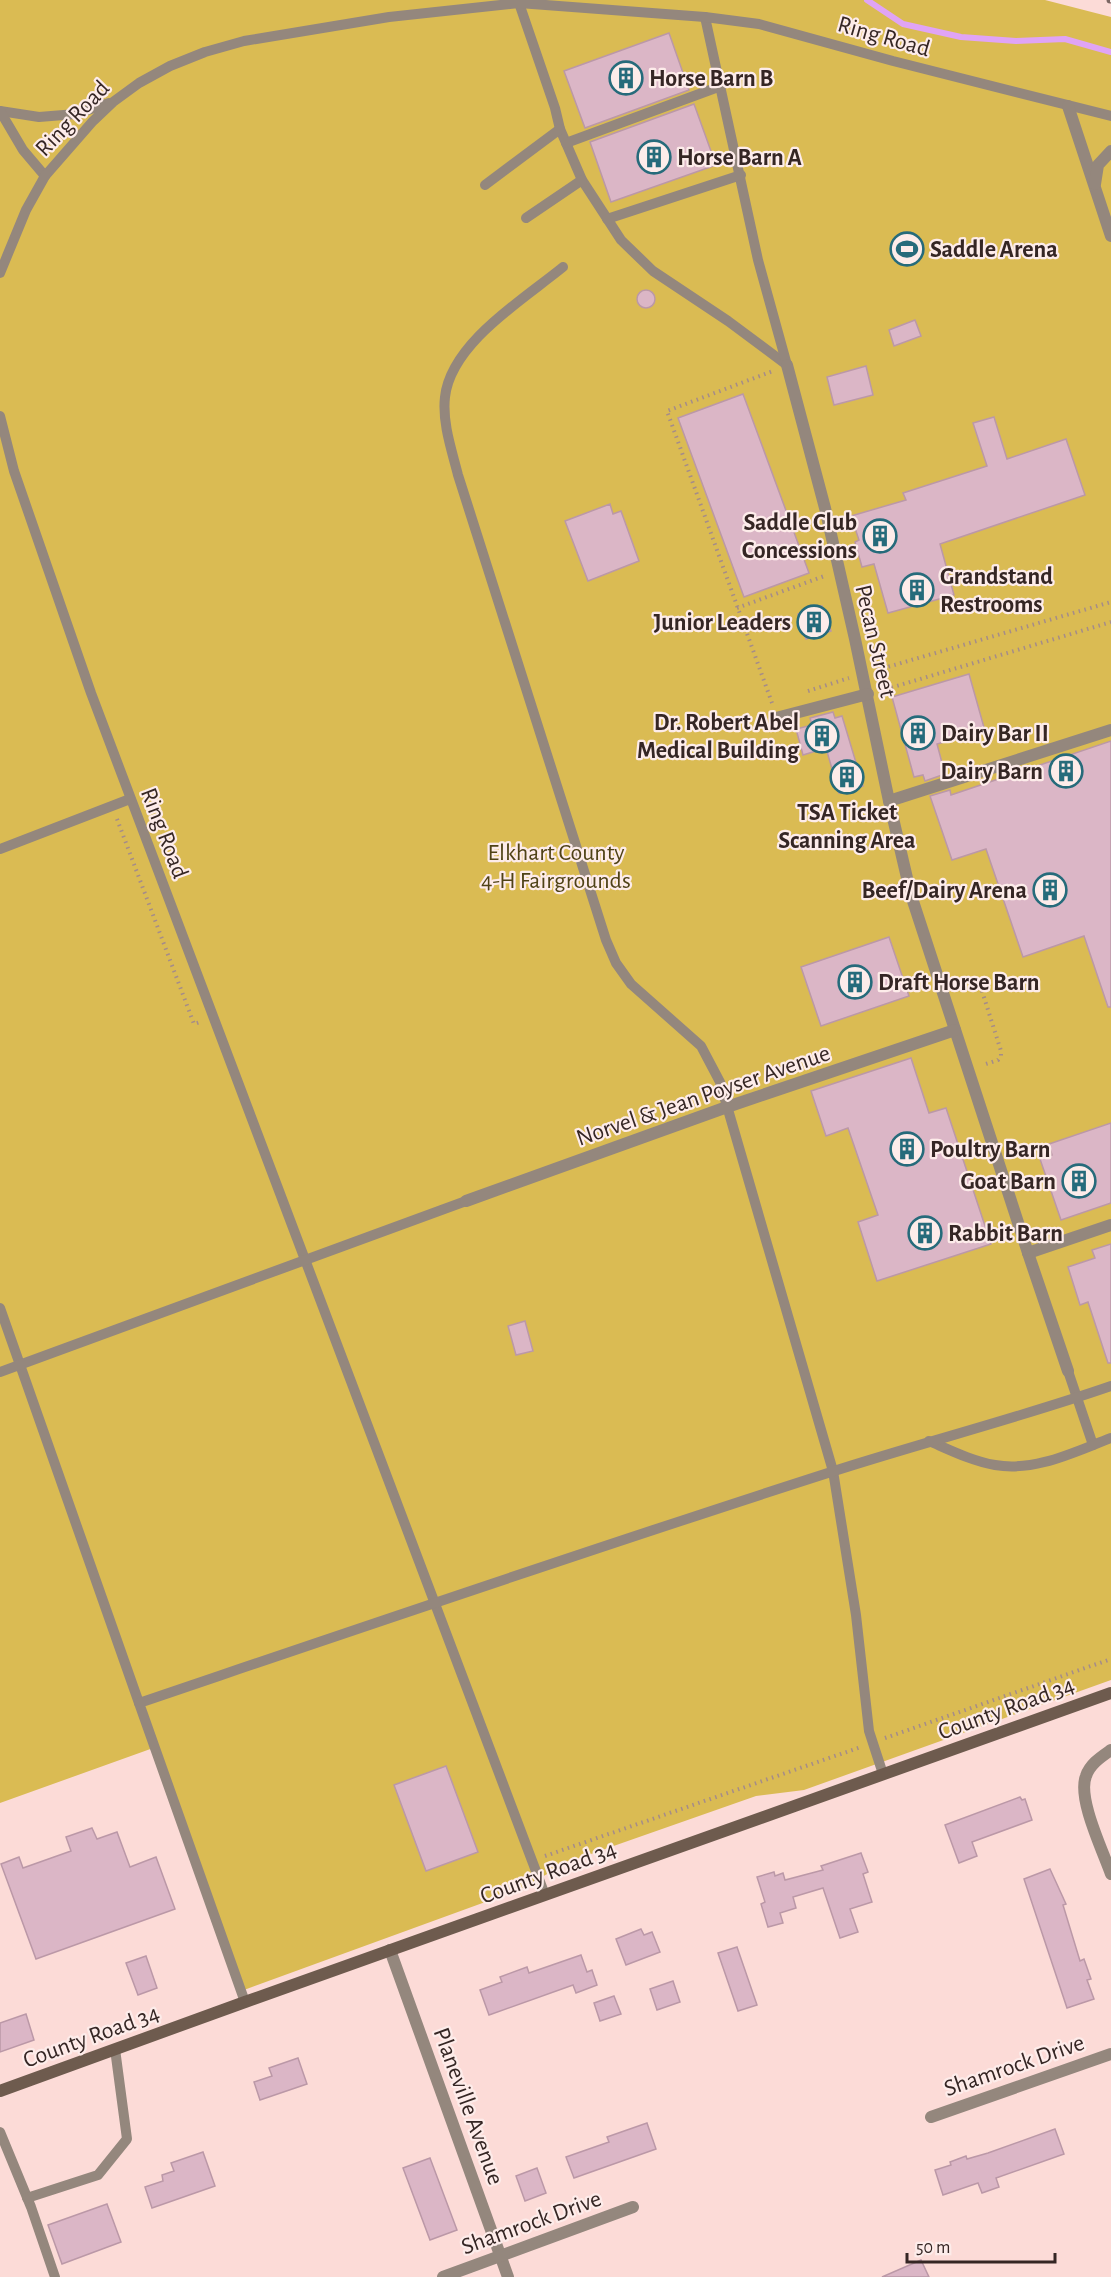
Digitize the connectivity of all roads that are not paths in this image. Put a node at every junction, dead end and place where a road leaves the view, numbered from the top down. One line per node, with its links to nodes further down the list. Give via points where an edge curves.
1 (513, 2): 2 (lane, Ring Road); 4 (lane, Ring Road, via 244,41 170,66); 8 (lane)
2 (705, 17): 3 (lane); 5 (lane, Ring Road, via 759,24)
3 (721, 86): 9 (lane); 11 (lane)
4 (112, 102): 6 (lane, via 76,114 39,117); 12 (lane, Ring Road)
5 (1068, 106): 7 (lane, Ring Road); 15 (street)
6 (0, 111): 12 (lane, via 23,150)
7 (1111, 116)
8 (560, 129): 9 (lane); 14 (lane)
9 (566, 143): 13 (lane)
10 (1111, 151): 15 (street, via 1098,165)
11 (741, 174): 17 (lane); 21 (lane, via 758,260)
12 (45, 176): 20 (lane, Ring Road)
13 (582, 180): 16 (lane); 17 (lane)
14 (486, 185)
15 (1094, 185): 18 (street)
16 (526, 218)
17 (608, 219): 21 (lane, via 621,240 653,271)
18 (1111, 236)
19 (563, 267): 30 (lane, via 470,345 453,370 445,397 450,441 606,940 631,984 701,1046 720,1082)
20 (0, 273)
21 (788, 365): 23 (street, Pecan Street)
22 (0, 416): 26 (lane, Ring Road, via 14,471)
23 (868, 694): 24 (street); 27 (street, Pecan Street)
24 (776, 718)
25 (1111, 730): 27 (street)
26 (130, 799): 28 (lane); 34 (lane, Ring Road)
27 (889, 801): 29 (street, Pecan Street, via 911,895)
28 (0, 849)
29 (954, 1030): 30 (street, Norvel & Jean Poyser Avenue); 33 (street, Pecan Street)
30 (727, 1107): 31 (street, Norvel & Jean Poyser Avenue); 44 (lane)
31 (466, 1201): 34 (lane)
32 (1111, 1225): 33 (street)
33 (1028, 1253): 37 (street, Pecan Street)
34 (303, 1259): 36 (lane); 45 (lane, Ring Road)
35 (0, 1308): 36 (lane)
36 (19, 1365): 38 (lane); 47 (lane)
37 (1068, 1371): 40 (lane)
38 (0, 1372)
39 (1111, 1386): 40 (lane)
40 (1077, 1398): 42 (lane); 43 (lane)
41 (1111, 1438): 43 (lane)
42 (929, 1441): 43 (lane, via 979,1461 1012,1467 1054,1460); 44 (lane)
43 (1093, 1445)
44 (832, 1471): 45 (lane); 49 (lane, via 872,1743)
45 (434, 1603): 47 (lane); 51 (lane, Ring Road)
46 (1111, 1693): 49 (street, County Road 34)
47 (139, 1704): 53 (lane)
48 (1111, 1750): 50 (street, via 1095,1761 1083,1786)
49 (884, 1774): 51 (street, County Road 34)
50 (1111, 1874)
51 (545, 1895): 52 (street, County Road 34)
52 (390, 1950): 53 (street, County Road 34); 61 (street, Planeville Avenue)
53 (245, 2002): 54 (street, County Road 34)
54 (115, 2049): 56 (street, County Road 34); 59 (lane, via 127,2139 98,2175)
55 (1111, 2054): 57 (street, Shamrock Drive)
56 (0, 2091)
57 (931, 2116)
58 (0, 2132): 59 (lane)
59 (27, 2198): 62 (lane)
60 (633, 2207): 61 (street, Shamrock Drive)
61 (500, 2255): 63 (street, Shamrock Drive); 64 (street, Planeville Avenue)
62 (55, 2277)
63 (444, 2277)
64 (508, 2277)

